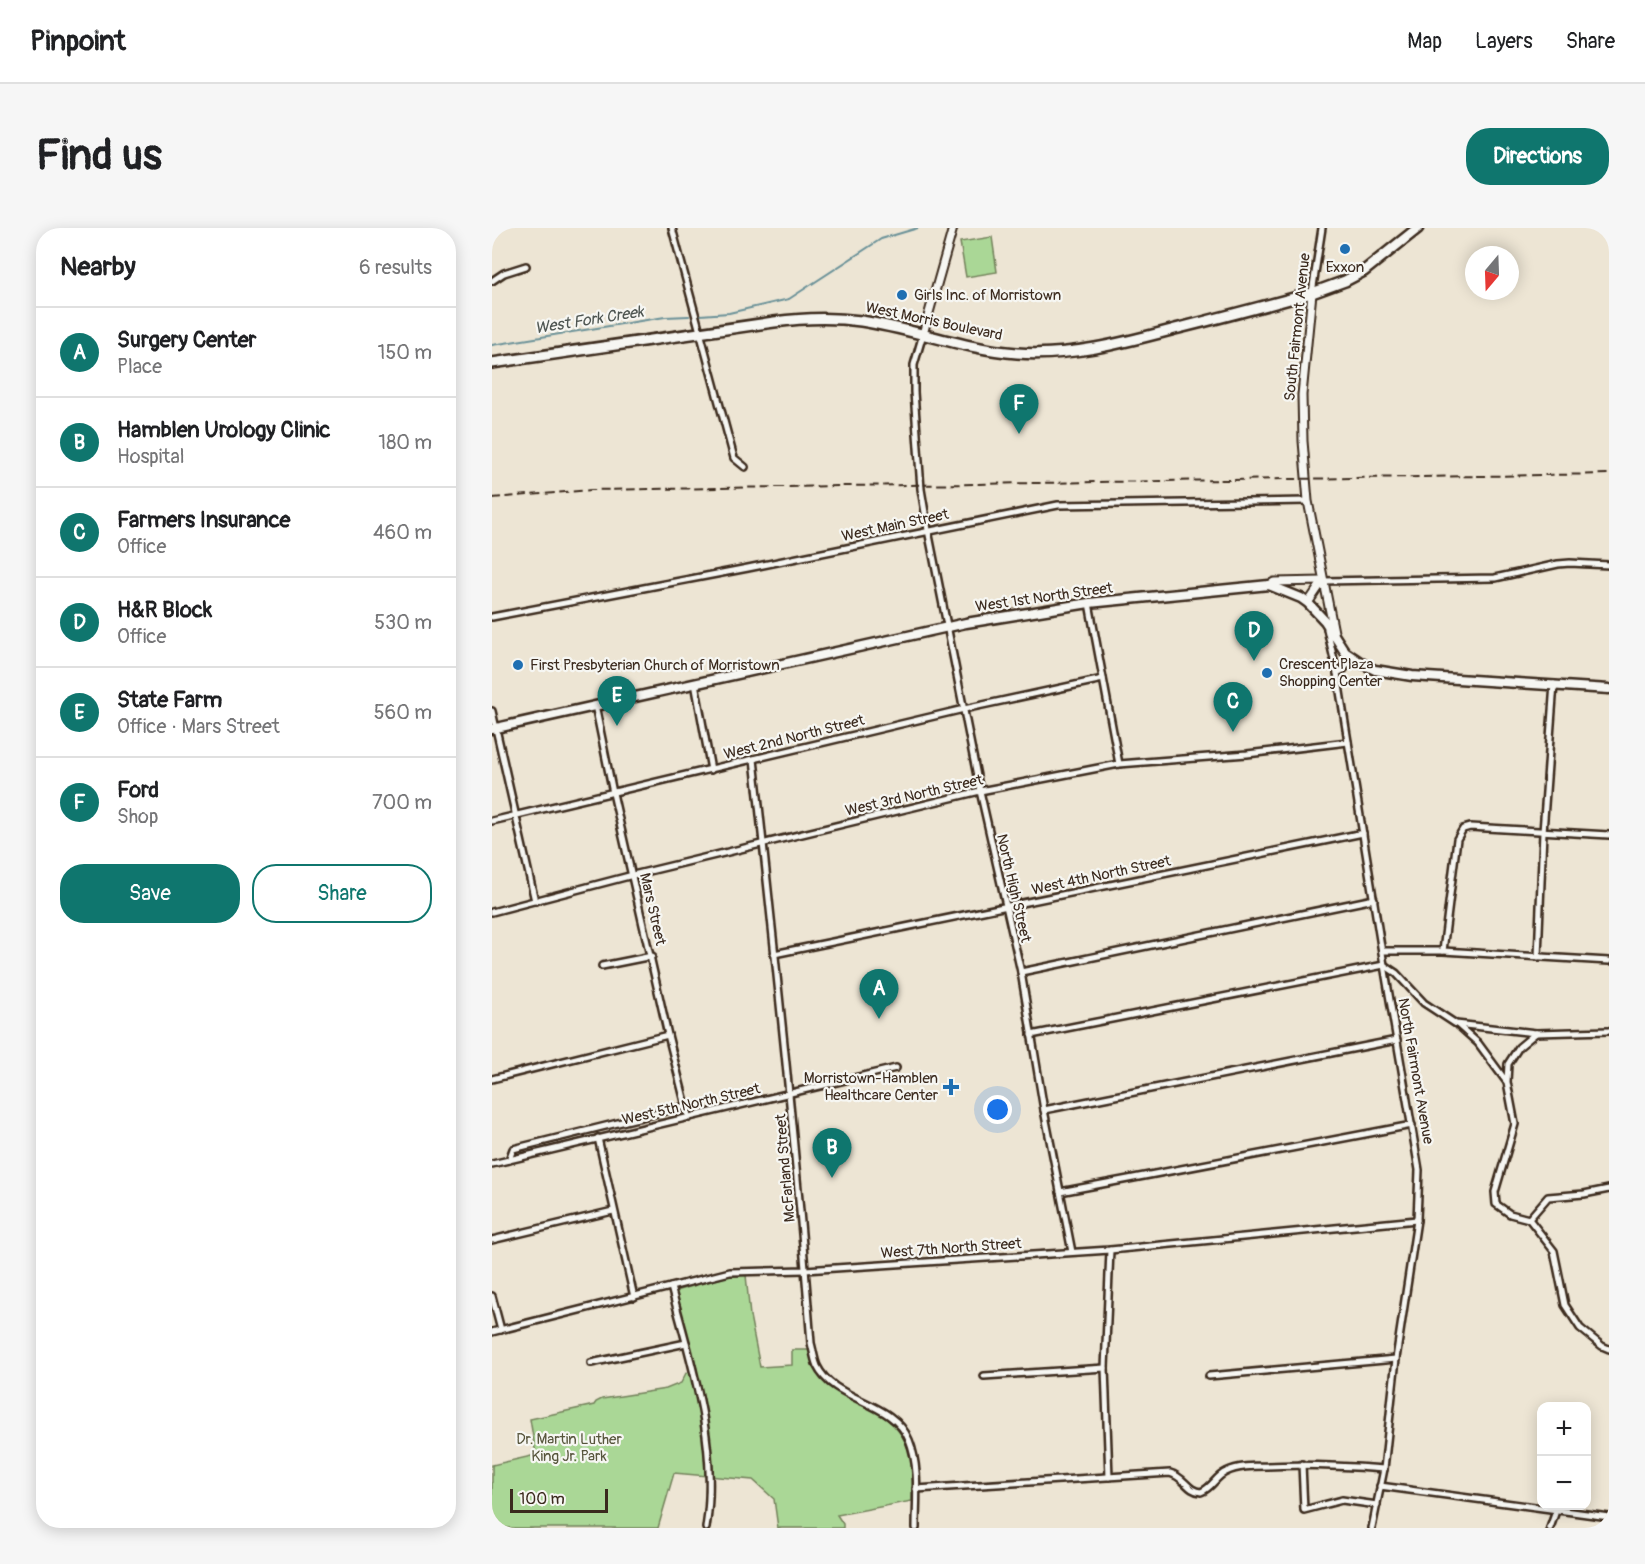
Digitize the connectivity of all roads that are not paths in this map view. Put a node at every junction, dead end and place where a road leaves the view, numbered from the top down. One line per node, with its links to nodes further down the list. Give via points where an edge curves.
1 (672, 228): 8 (street)
2 (953, 228): 9 (street)
3 (1322, 228): 7 (street, South Fairmont Avenue)
4 (1418, 228): 7 (main road, West Morris Boulevard, via 1364,271)
5 (526, 266): 6 (street)
6 (492, 281)
7 (1312, 293): 9 (main road, West Morris Boulevard, via 1107,347 1062,353 1018,353); 12 (street, South Fairmont Avenue, via 1302,394)
8 (699, 333): 9 (main road, West Morris Boulevard, via 832,318); 10 (main road, West Morris Boulevard); 11 (street, via 734,458)
9 (923, 334): 13 (street, North High Street, via 914,365 914,392)
10 (492, 363)
11 (745, 467)
12 (1308, 501): 13 (street, West Main Street, via 1058,505); 15 (street)
13 (928, 530): 19 (street, West Main Street); 21 (street, North High Street)
14 (1609, 565): 15 (street, West 1st North Street, via 1558,564 1495,578)
15 (1323, 581): 16 (street, West 1st North Street); 18 (street); 22 (street)
16 (1269, 585): 17 (main road, West 1st North Street); 18 (main road)
17 (1089, 603): 21 (main road, West 1st North Street); 25 (street)
18 (1308, 603): 20 (main road)
19 (492, 617)
20 (1325, 621): 22 (main road); 24 (street, North Fairmont Avenue)
21 (946, 627): 26 (main road, West 1st North Street); 30 (street, North High Street)
22 (1335, 636): 23 (main road)
23 (1353, 658): 24 (street); 27 (main road, via 1375,670 1395,674)
24 (1337, 673): 33 (street, North Fairmont Avenue)
25 (1103, 679): 30 (street, West 2nd North Street); 35 (street)
26 (695, 683): 29 (main road, West 1st North Street); 36 (street)
27 (1554, 684): 28 (main road); 41 (street)
28 (1609, 688)
29 (595, 705): 32 (main road, West 1st North Street); 38 (street, Mars Street)
30 (964, 709): 34 (street, West 2nd North Street); 37 (street, North High Street)
31 (492, 711): 32 (street)
32 (494, 728): 39 (street)
33 (1348, 742): 35 (street, West 3rd North Street); 42 (street, North Fairmont Avenue)
34 (754, 759): 36 (street, West 2nd North Street); 44 (street, McFarland Street)
35 (1119, 764): 37 (street, West 3rd North Street)
36 (711, 770): 38 (street, West 2nd North Street)
37 (980, 791): 44 (street, West 3rd North Street); 48 (street, North High Street)
38 (613, 793): 39 (street, West 2nd North Street); 45 (street, Mars Street)
39 (515, 816): 40 (street, West 2nd North Street); 47 (street)
40 (492, 821)
41 (1543, 832): 43 (street); 51 (street, via 1463,829 1457,839); 54 (street)
42 (1363, 833): 46 (street, North Fairmont Avenue); 48 (street, West 4th North Street)
43 (1609, 835)
44 (763, 844): 45 (street, West 3rd North Street); 52 (street, McFarland Street)
45 (633, 875): 47 (street, West 3rd North Street); 53 (street, Mars Street)
46 (1374, 899): 50 (street, North Fairmont Avenue); 58 (street)
47 (535, 900): 49 (street, West 3rd North Street)
48 (1005, 907): 52 (street, West 4th North Street); 58 (street, North High Street)
49 (492, 912)
50 (1382, 951): 51 (street); 56 (street, North Fairmont Avenue)
51 (1443, 951): 54 (street)
52 (774, 954): 68 (street, McFarland Street)
53 (652, 956): 57 (street); 62 (street, Mars Street)
54 (1538, 957): 55 (street)
55 (1609, 962)
56 (1384, 965): 59 (street, via 1424,1003); 63 (street); 64 (street, North Fairmont Avenue)
57 (602, 966)
58 (1021, 972): 63 (street, North High Street)
59 (1456, 1023): 61 (street); 67 (street, via 1478,1043)
60 (1609, 1031): 61 (street)
61 (1536, 1034): 67 (street, via 1519,1047 1508,1064)
62 (668, 1035): 66 (street); 69 (street, Mars Street)
63 (1031, 1035): 70 (street, North High Street)
64 (1397, 1040): 70 (street); 72 (street, North Fairmont Avenue)
65 (896, 1068): 68 (street, West 5th North Street)
66 (492, 1079)
67 (1507, 1082): 79 (street, via 1515,1124 1495,1192 1496,1204 1510,1214)
68 (790, 1092): 71 (street, West 5th North Street); 84 (street, McFarland Street)
69 (686, 1106): 71 (street, Mars Street); 74 (street, via 513,1149)
70 (1044, 1110): 77 (street, North High Street)
71 (689, 1118): 73 (street, West 5th North Street)
72 (1412, 1125): 77 (street); 80 (street, North Fairmont Avenue, via 1419,1170)
73 (598, 1138): 74 (street, West 5th North Street); 78 (street)
74 (509, 1160): 75 (street, West 5th North Street)
75 (492, 1164)
76 (1609, 1189): 79 (street, via 1548,1197)
77 (1060, 1192): 83 (street, North High Street)
78 (613, 1211): 81 (street); 87 (street)
79 (1528, 1219): 91 (street, via 1554,1251 1565,1305 1580,1328)
80 (1417, 1220): 82 (street, West 7th North Street); 92 (street, North Fairmont Avenue)
81 (492, 1240)
82 (1110, 1250): 83 (street, West 7th North Street); 94 (street)
83 (1072, 1252): 84 (street, West 7th North Street)
84 (806, 1270): 85 (street, West 7th North Street, via 730,1272); 101 (street, McFarland Street, via 811,1343 818,1367 831,1383 890,1415 908,1438 915,1463)
85 (671, 1287): 87 (street, West 7th North Street); 90 (street)
86 (492, 1296): 88 (street)
87 (634, 1296): 88 (street, West 7th North Street)
88 (501, 1330): 89 (street, West 7th North Street)
89 (492, 1332)
90 (686, 1343): 93 (street); 105 (street, via 704,1422 710,1479)
91 (1609, 1349)
92 (1396, 1359): 96 (street); 98 (street, North Fairmont Avenue)
93 (591, 1363)
94 (1105, 1368): 95 (street); 99 (street)
95 (984, 1376)
96 (1209, 1376)
97 (1302, 1464): 98 (street); 99 (street, via 1227,1471 1211,1488 1201,1492 1170,1473); 102 (street, via 1304,1510 1342,1500)
98 (1384, 1469): 100 (street, North Fairmont Avenue)
99 (1109, 1478): 101 (street)
100 (1380, 1486): 102 (street, North Fairmont Avenue); 103 (street)
101 (916, 1489): 106 (street, McFarland Street)
102 (1377, 1505): 107 (street, North Fairmont Avenue)
103 (1556, 1511): 104 (street); 108 (street)
104 (1609, 1517)
105 (706, 1528)
106 (916, 1528)
107 (1372, 1528)
108 (1550, 1528)

